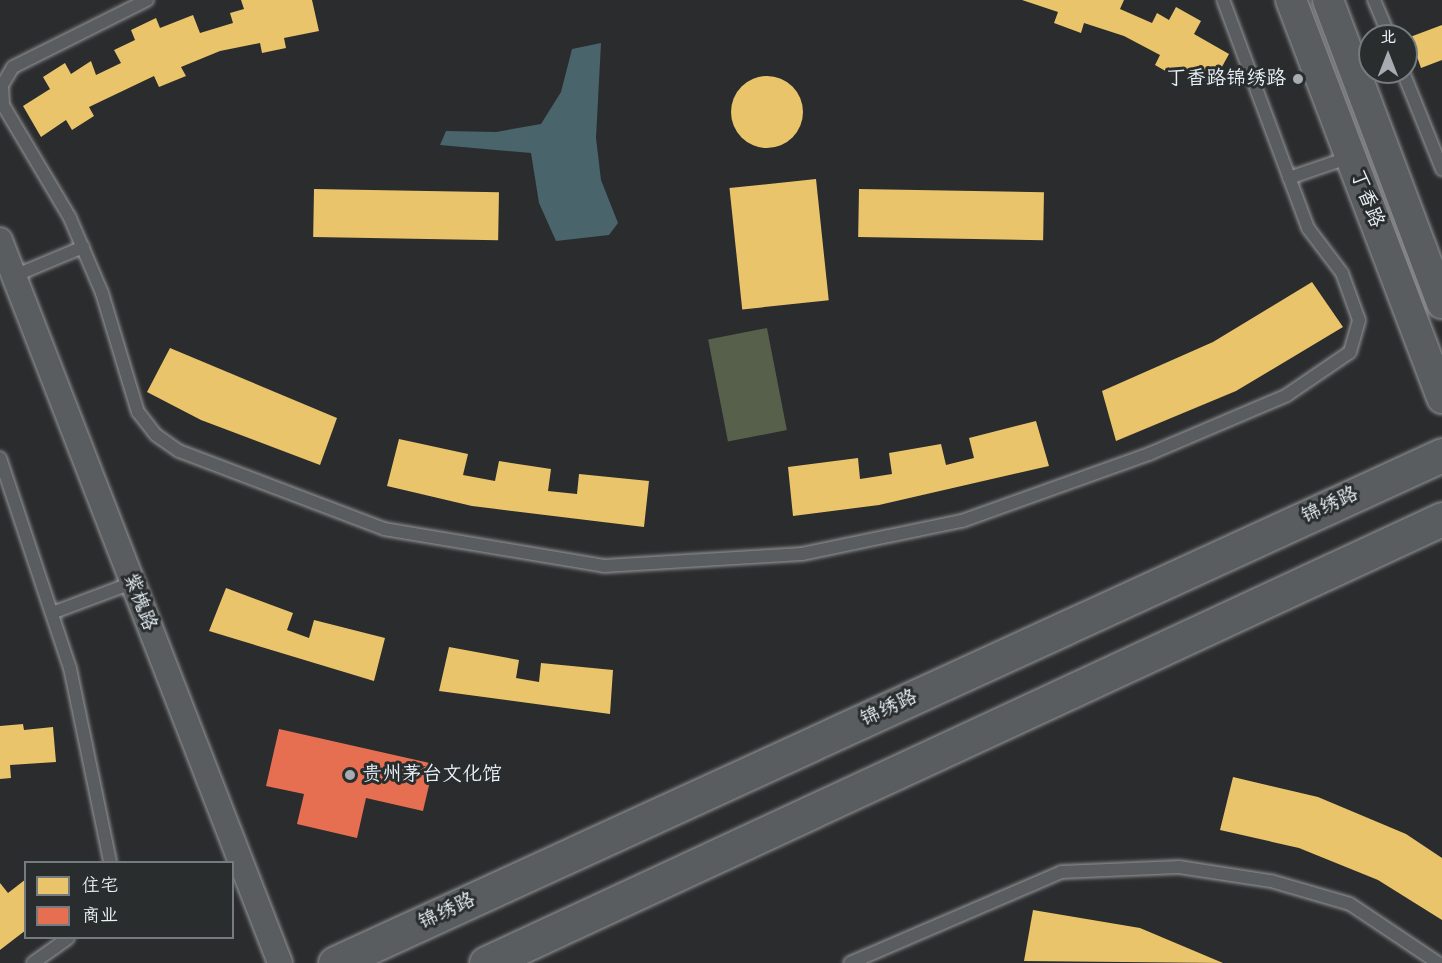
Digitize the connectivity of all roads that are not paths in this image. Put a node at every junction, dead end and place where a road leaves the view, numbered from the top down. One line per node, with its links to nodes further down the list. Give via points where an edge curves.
1 (147, 0): 12 (lane, via 13,67 2,85 3,105)
2 (1223, 0): 10 (lane)
3 (1291, 0): 8 (street, 丁香路)
4 (1328, 0): 14 (street, 丁香路)
5 (1374, 0): 6 (lane)
6 (1384, 24)
7 (1408, 84): 9 (lane)
8 (1350, 157): 10 (lane); 15 (street, 丁香路)
9 (1442, 169)
10 (1289, 178): 12 (lane, via 1308,228 1342,273 1359,320 1350,352 1287,395 1149,454 962,521 802,554 615,566 384,529 179,451 156,435 138,412)
11 (0, 240): 13 (street, 紫槐路)
12 (83, 247): 13 (lane)
13 (14, 276): 19 (street, 紫槐路)
14 (1442, 303)
15 (1442, 398)
16 (1442, 455): 25 (main road, 锦绣路)
17 (0, 458): 20 (lane)
18 (1442, 519): 26 (main road)
19 (132, 583): 20 (lane); 24 (street, 紫槐路)
20 (52, 613): 21 (lane, via 70,668)
21 (110, 861)
22 (67, 939): 23 (lane)
23 (33, 963)
24 (280, 963)
25 (335, 963)
26 (486, 963)
27 (850, 963): 28 (lane, via 1061,872 1179,867 1271,881 1350,903)
28 (1438, 963)

